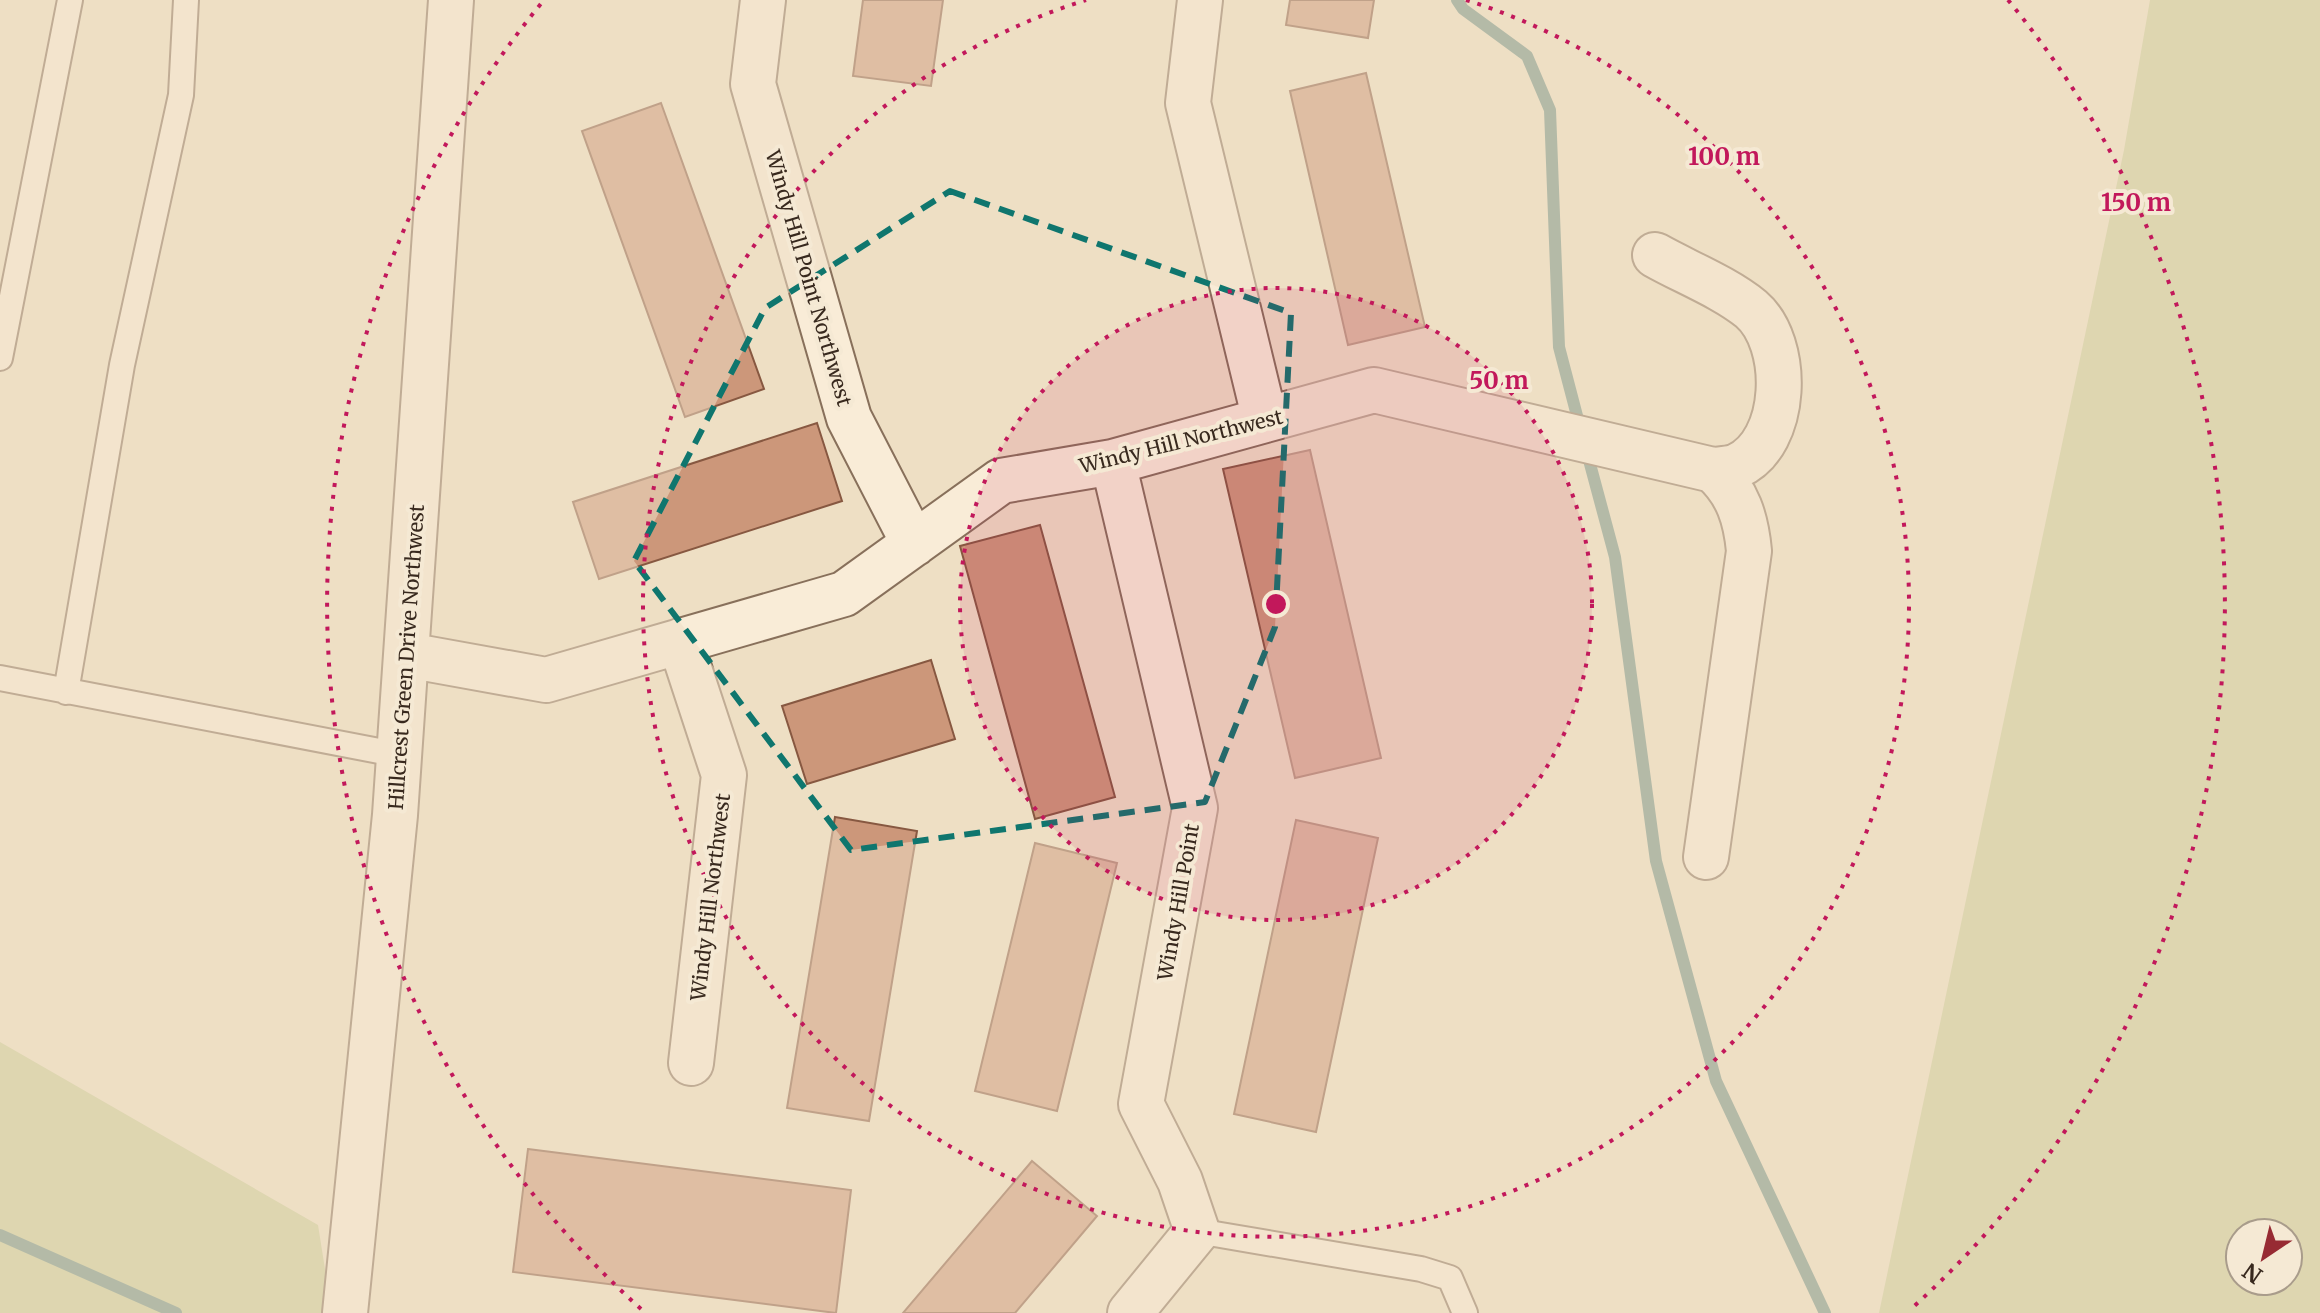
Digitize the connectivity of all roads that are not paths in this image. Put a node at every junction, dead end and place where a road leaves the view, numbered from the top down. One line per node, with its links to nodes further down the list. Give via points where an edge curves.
1 (70, 0): 7 (lane)
2 (186, 0): 15 (lane, via 181,95 122,365)
3 (451, 0): 13 (street, Hillcrest Green Drive Northwest)
4 (763, 0): 11 (street, Windy Hill Point Northwest, via 753,84 849,418)
5 (1200, 0): 8 (street, via 1188,103)
6 (1655, 255): 10 (street, via 1751,309 1768,329 1779,368 1778,404 1766,435 1738,465)
7 (0, 358)
8 (1265, 420): 9 (street, Windy Hill Northwest); 10 (street, Windy Hill Northwest, via 1374,390)
9 (1113, 462): 11 (street, Windy Hill Northwest, via 1001,481); 19 (street, Windy Hill Point, via 1195,808 1141,1104 1180,1181)
10 (1713, 470): 17 (street, via 1740,505 1749,551)
11 (914, 544): 12 (street, Windy Hill Northwest, via 844,594)
12 (680, 641): 13 (street, Windy Hill Northwest, via 546,680); 18 (street, Windy Hill Northwest, via 724,775)
13 (407, 655): 16 (street, Hillcrest Green Drive Northwest)
14 (0, 678): 15 (lane)
15 (66, 692): 16 (lane)
16 (400, 755): 20 (street, Hillcrest Green Drive Northwest)
17 (1706, 857)
18 (691, 1063)
19 (1197, 1231): 21 (street); 22 (lane, via 1421,1269 1450,1278)
20 (345, 1313)
21 (1130, 1313)
22 (1465, 1313)

